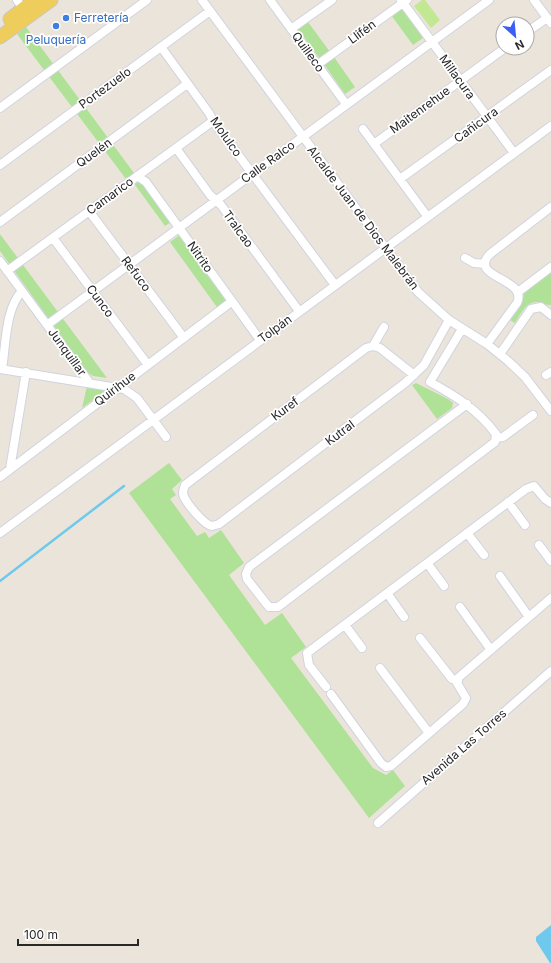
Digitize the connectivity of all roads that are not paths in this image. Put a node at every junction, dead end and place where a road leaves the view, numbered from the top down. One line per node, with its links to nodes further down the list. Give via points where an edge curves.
1 (36, 0): 10 (main road)
2 (51, 0): 16 (main road)
3 (147, 0): 25 (street)
4 (202, 0): 11 (street, Alcalde Juan de Dios Malebrán)
5 (270, 0): 15 (street, Quilleco)
6 (332, 0): 15 (street)
7 (489, 0): 17 (street, Calle Ralco)
8 (534, 0): 12 (street)
9 (404, 1): 17 (street, Millacura); 20 (street, Llifén)
10 (20, 4): 13 (main road)
11 (210, 11): 18 (street, Portezuelo); 30 (street, Alcalde Juan de Dios Malebrán)
12 (549, 20): 14 (street)
13 (0, 26)
14 (535, 28)
15 (291, 30): 20 (street, Quilleco)
16 (0, 37)
17 (432, 42): 22 (street, Millacura); 24 (street, Calle Ralco)
18 (161, 47): 23 (street, Molulco); 34 (street, Portezuelo)
19 (495, 55): 22 (street, Maitenrehue)
20 (317, 65): 24 (street, Quilleco)
21 (551, 70): 26 (street, Cañicura)
22 (460, 81): 26 (street, Millacura); 31 (street, Maitenrehue)
23 (187, 84): 27 (street, Molulco); 42 (street, Quelén)
24 (346, 104): 30 (street, Calle Ralco)
25 (0, 108)
26 (487, 116): 33 (street, Millacura); 37 (street, Cañicura)
27 (212, 121): 32 (street, Camarico); 35 (street, Molulco)
28 (551, 126): 33 (street, Tolpán)
29 (363, 129): 31 (street)
30 (303, 136): 35 (street, Calle Ralco); 45 (street, Alcalde Juan de Dios Malebrán)
31 (374, 144): 37 (street)
32 (176, 148): 36 (street, Camarico); 38 (street, Tralcao)
33 (514, 153): 41 (street, Tolpán)
34 (0, 165)
35 (252, 174): 38 (street, Calle Ralco); 52 (street, Molulco)
36 (137, 176): 40 (street, Camarico); 43 (street, Nitrito, via 146,182)
37 (400, 180): 41 (street)
38 (216, 201): 43 (street, Calle Ralco); 57 (street, Tralcao)
39 (551, 207): 49 (street, via 490,254)
40 (89, 211): 44 (street, Camarico); 48 (street, Refuco)
41 (427, 216): 45 (street, Tolpán)
42 (0, 222)
43 (179, 227): 48 (street, Calle Ralco); 56 (street, Nitrito)
44 (53, 238): 51 (street, Camarico); 54 (street, Cunco)
45 (384, 248): 52 (street, Tolpán); 59 (street, Alcalde Juan de Dios Malebrán, via 418,292)
46 (465, 258): 49 (street, via 474,263)
47 (0, 261): 51 (street, Junquillar)
48 (129, 264): 54 (street, Calle Ralco); 63 (street, Refuco)
49 (485, 264): 55 (street, via 489,272)
50 (551, 267): 55 (street)
51 (7, 271): 53 (street, Junquillar)
52 (335, 285): 57 (street, Tolpán)
53 (22, 291): 60 (street, Junquillar); 69 (street, via 11,310)
54 (93, 291): 60 (street, Calle Ralco); 68 (street, Cunco)
55 (518, 292): 65 (street, via 517,303)
56 (231, 302): 63 (street, Quirihue); 64 (street, Nitrito)
57 (299, 311): 64 (street, Tolpán)
58 (550, 312): 67 (street, via 538,307 529,310)
59 (449, 320): 62 (street, Alcalde Juan de Dios Malebrán); 71 (street, Kutral, via 424,365)
60 (47, 325): 72 (street, Junquillar)
61 (384, 327): 66 (street)
62 (462, 329): 65 (street, Alcalde Juan de Dios Malebrán); 74 (street, via 430,382)
63 (184, 338): 68 (street, Quirihue)
64 (260, 340): 77 (street, Tolpán)
65 (487, 344): 67 (street, Alcalde Juan de Dios Malebrán)
66 (373, 346): 71 (street, via 380,348); 84 (street, Kuref, via 366,348 188,483 183,490 186,499 203,522)
67 (500, 354): 75 (street, Alcalde Juan de Dios Malebrán, via 525,377)
68 (148, 365): 73 (street, Quirihue)
69 (1, 369): 70 (street)
70 (26, 372): 72 (street); 80 (street)
71 (414, 375): 84 (street, Kutral, via 225,519)
72 (89, 382): 73 (street, Junquillar)
73 (118, 387): 77 (street, Junquillar, via 133,394); 80 (street, Quirihue)
74 (467, 404): 79 (street, via 483,418 496,434); 79 (street, via 249,567 247,579 269,607 278,607 491,445)
75 (551, 411)
76 (533, 415): 79 (street, via 504,437)
77 (153, 420): 78 (street, Junquillar); 86 (street, Tolpán)
78 (166, 437)
79 (496, 438)
80 (10, 469): 81 (street, Quirihue)
81 (0, 477)
82 (508, 502): 83 (street, via 534,486); 85 (street); 87 (street)
83 (551, 503)
84 (212, 526)
85 (524, 526)
86 (0, 533)
87 (467, 533): 89 (street); 91 (street)
88 (539, 545): 90 (street)
89 (484, 555)
90 (551, 561)
91 (427, 563): 93 (street); 94 (street)
92 (500, 576): 98 (street)
93 (444, 586)
94 (387, 593): 97 (street); 99 (street)
95 (551, 598): 98 (street)
96 (460, 607): 102 (street)
97 (404, 617)
98 (529, 617): 102 (street)
99 (345, 625): 101 (street); 106 (street, via 307,653 307,659 381,763 386,767 391,766)
100 (420, 638): 105 (street, via 452,680)
101 (362, 648)
102 (491, 650): 105 (street, via 458,678)
103 (380, 668): 106 (street)
104 (551, 671): 107 (street, Avenida Las Torres)
105 (458, 681): 106 (street, via 466,698 463,704)
106 (430, 733)
107 (378, 823)

